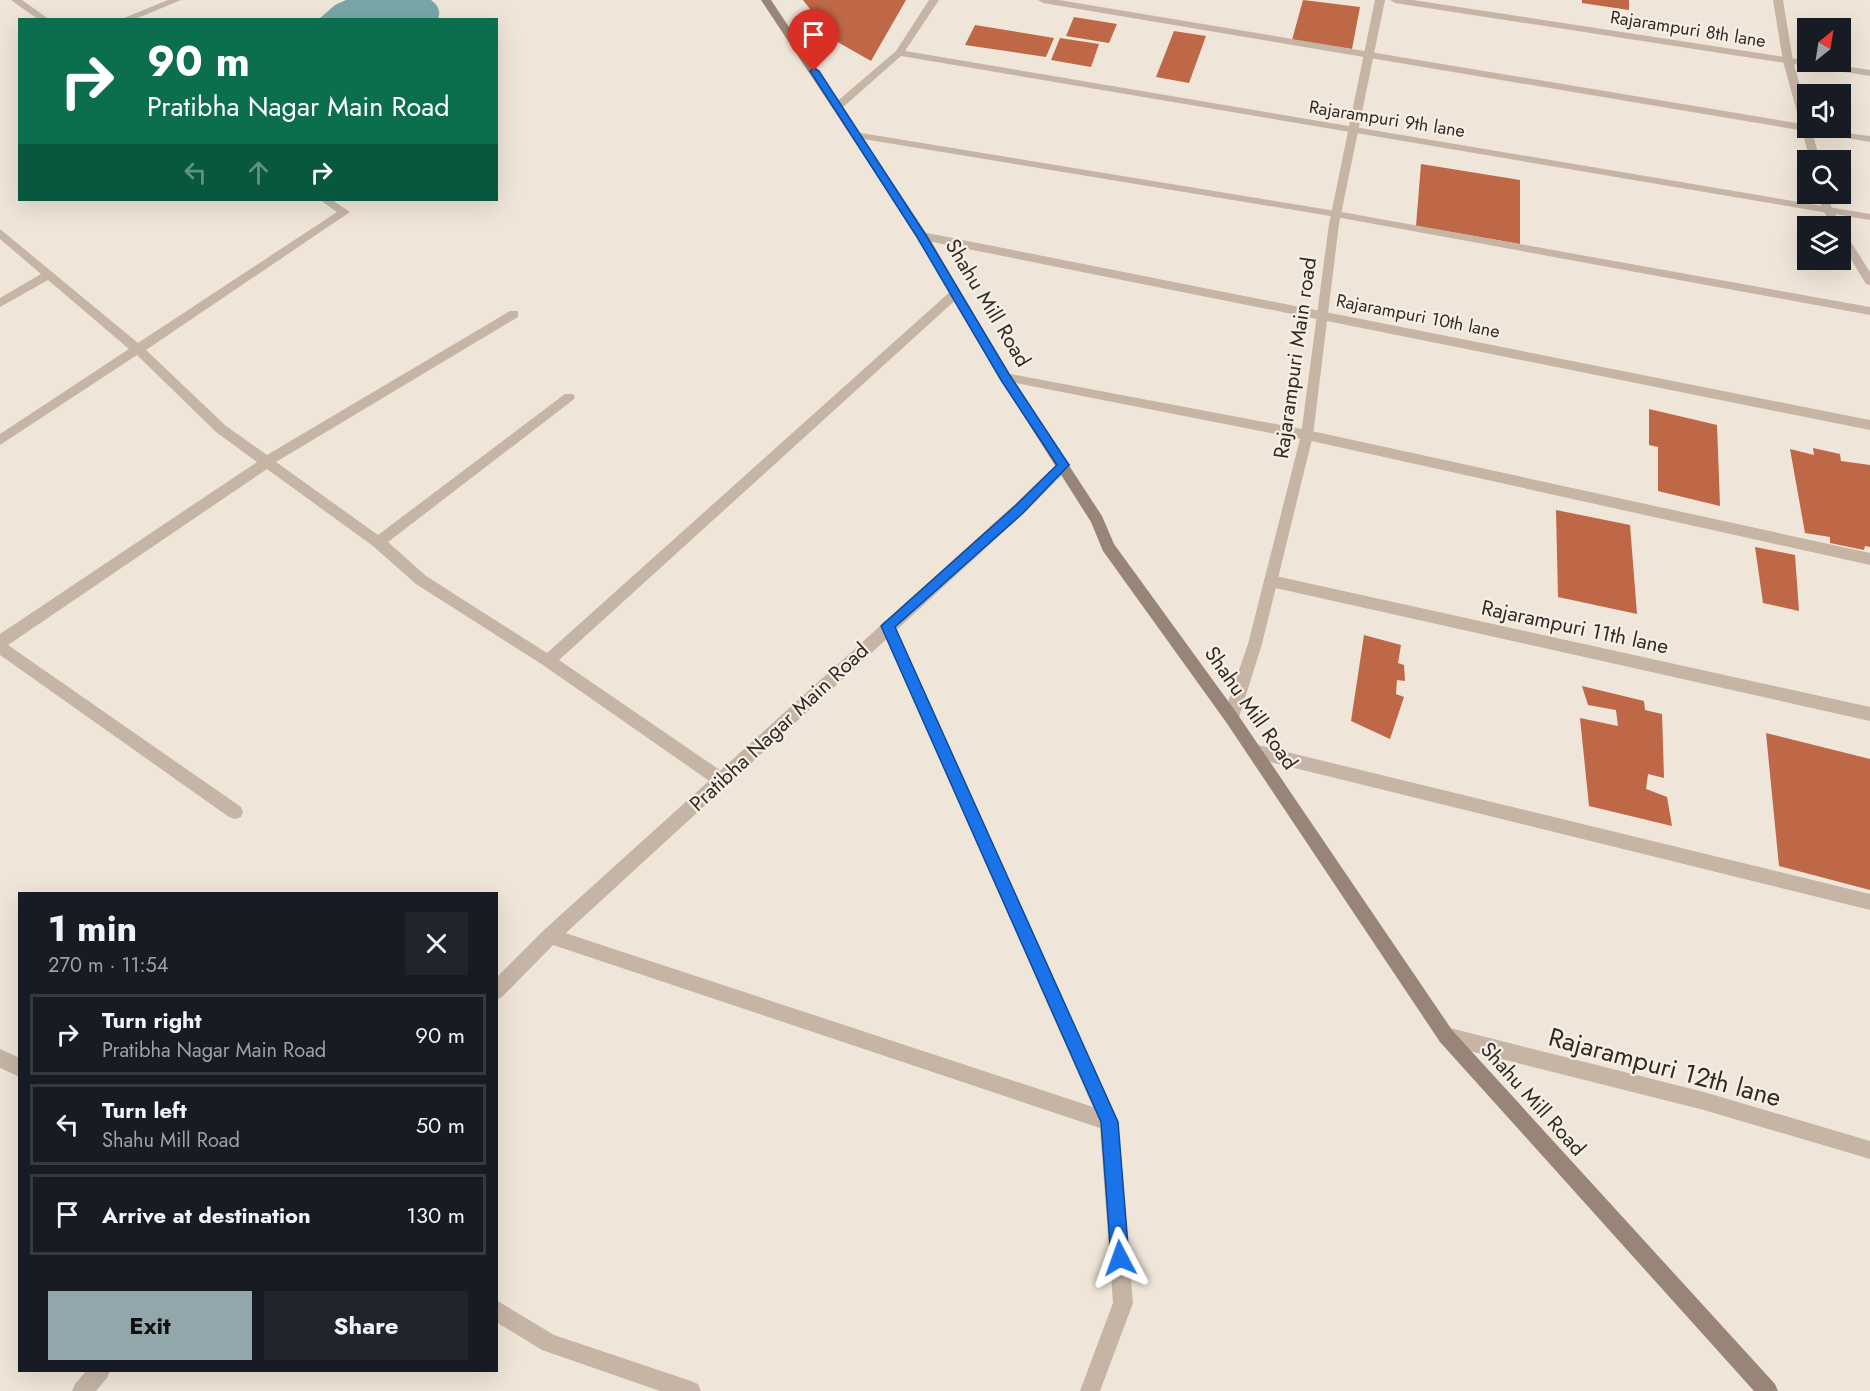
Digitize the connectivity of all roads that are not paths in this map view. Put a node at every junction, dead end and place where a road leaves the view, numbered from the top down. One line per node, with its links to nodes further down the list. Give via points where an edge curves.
1 (16, 0): 9 (street)
2 (176, 0): 10 (street)
3 (766, 0): 16 (main road, Shahu Mill Road)
4 (934, 0): 11 (street)
5 (1043, 0): 12 (street)
6 (1380, 0): 12 (street, Rajarampuri Main road)
7 (1395, 0): 13 (street, Rajarampuri 8th lane)
8 (1778, 0): 13 (street)
9 (43, 18)
10 (128, 18)
11 (899, 53): 16 (street); 18 (street, Rajarampuri 9th lane)
12 (1369, 56): 17 (street); 18 (street, Rajarampuri Main road)
13 (1788, 61): 14 (street, Rajarampuri 8th lane); 15 (street)
14 (1870, 73)
15 (1797, 94)
16 (838, 106): 19 (main road, Shahu Mill Road)
17 (1797, 128)
18 (1353, 131): 24 (street, Rajarampuri 9th lane); 25 (street, Rajarampuri Main road)
19 (855, 135): 25 (street); 29 (main road, Shahu Mill Road)
20 (1851, 136): 21 (street)
21 (1870, 139)
22 (327, 201): 38 (street, via 345,212)
23 (1826, 204): 24 (street)
24 (1827, 209): 26 (street); 27 (street, Rajarampuri 9th lane)
25 (1336, 214): 35 (street); 37 (street, Rajarampuri Main road)
26 (1832, 216)
27 (1870, 217)
28 (0, 233): 31 (street)
29 (922, 237): 33 (main road, Shahu Mill Road); 37 (street, Rajarampuri 10th lane)
30 (1851, 249): 32 (street)
31 (49, 273): 34 (street); 38 (street)
32 (1870, 281)
33 (956, 293): 39 (main road, Shahu Mill Road); 52 (street)
34 (0, 303)
35 (1870, 311)
36 (514, 314): 44 (street)
37 (1322, 315): 41 (street, Rajarampuri 10th lane); 42 (street, Rajarampuri Main road)
38 (138, 349): 43 (street); 44 (street, via 221,429)
39 (1005, 377): 42 (street); 45 (main road, Shahu Mill Road)
40 (569, 397): 46 (street)
41 (1870, 425)
42 (1307, 435): 47 (street); 48 (street, Rajarampuri Main road)
43 (0, 440)
44 (268, 461): 46 (street); 50 (street)
45 (1064, 465): 49 (street, Pratibha Nagar Main Road); 54 (main road, Shahu Mill Road, via 1108,547)
46 (378, 542): 52 (street, via 421,580)
47 (1870, 559)
48 (1271, 581): 53 (street, Rajarampuri 11th lane); 54 (street, Rajarampuri Main road)
49 (888, 626): 56 (street, Pratibha Nagar Main Road); 64 (street)
50 (0, 642)
51 (0, 647): 57 (street)
52 (548, 661): 56 (street)
53 (1870, 714)
54 (1231, 717): 55 (main road, Shahu Mill Road)
55 (1254, 751): 58 (street); 61 (main road, Shahu Mill Road)
56 (721, 780): 59 (street, Pratibha Nagar Main Road)
57 (235, 812)
58 (1870, 902)
59 (550, 936): 60 (street, Pratibha Nagar Main Road); 64 (street)
60 (498, 989)
61 (1446, 1036): 65 (street, Rajarampuri 12th lane, via 1704,1101); 71 (main road, Shahu Mill Road)
62 (0, 1058): 63 (street)
63 (18, 1067)
64 (1109, 1122): 70 (street, via 1123,1304)
65 (1870, 1150)
66 (498, 1311): 69 (street, via 549,1343)
67 (99, 1372): 68 (street)
68 (82, 1391)
69 (691, 1391)
70 (1090, 1391)
71 (1768, 1391)

